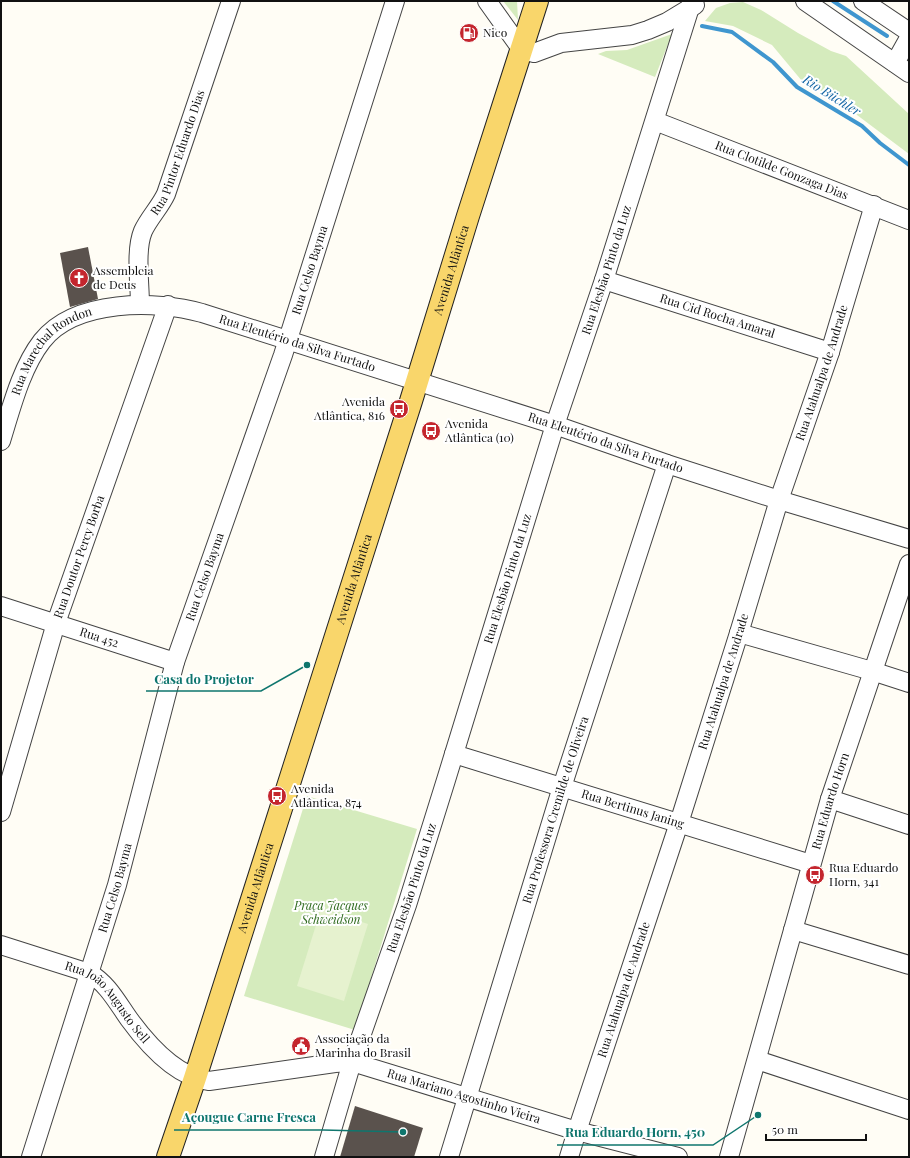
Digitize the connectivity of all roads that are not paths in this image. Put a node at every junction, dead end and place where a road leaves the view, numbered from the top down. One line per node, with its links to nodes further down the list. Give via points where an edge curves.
1 (231, 1): 17 (street, Rua Pintor Eduardo Dias, via 166,194 144,229 140,242)
2 (395, 1): 19 (street, Rua Celso Bayma)
3 (487, 1): 11 (street)
4 (537, 1): 11 (main road, Avenida Atlântica)
5 (551, 1): 11 (main road, Avenida Atlântica)
6 (805, 1): 12 (street)
7 (863, 1): 9 (street)
8 (694, 3): 11 (street, via 667,22 632,35 561,43); 13 (street, Rua Elesbão Pinto da Luz)
9 (909, 32)
10 (909, 38): 12 (street)
11 (528, 52): 21 (main road, Avenida Atlântica)
12 (902, 68)
13 (655, 121): 14 (street, Rua Clotilde Gonzaga Dias); 16 (street, Rua Elesbão Pinto da Luz)
14 (874, 205): 15 (street, Rua Clotilde Gonzaga Dias); 20 (street, Rua Atahualpa de Andrade)
15 (909, 220)
16 (604, 280): 20 (street, Rua Cid Rocha Amaral); 22 (street, Rua Elesbão Pinto da Luz)
17 (140, 305): 18 (street, Rua Eleutério da Silva Furtado); 23 (street, Rua Marechal Rondon, via 104,309 77,316 60,325 43,339 26,371)
18 (168, 305): 19 (street, Rua Eleutério da Silva Furtado, via 202,312); 29 (street, Rua Doutor Percy Borba)
19 (288, 340): 21 (street, Rua Eleutério da Silva Furtado); 31 (street, Rua Celso Bayma)
20 (830, 352): 25 (street, Rua Atahualpa de Andrade)
21 (423, 383): 22 (street, Rua Eleutério da Silva Furtado); 47 (main road, Avenida Atlântica)
22 (554, 425): 24 (street, Rua Eleutério da Silva Furtado); 34 (street, Rua Elesbão Pinto da Luz)
23 (1, 441)
24 (667, 464): 25 (street, Rua Eleutério da Silva Furtado); 35 (street, Rua Professora Cremilde de Oliveira)
25 (779, 500): 26 (street, Rua Eleutério da Silva Furtado); 30 (street, Rua Atahualpa de Andrade)
26 (909, 539)
27 (909, 564): 32 (street, Rua Eduardo Horn)
28 (1, 606): 29 (street, Rua 452)
29 (56, 623): 31 (street, Rua 452); 37 (street, Rua Doutor Percy Borba)
30 (739, 633): 32 (street); 38 (street, Rua Atahualpa de Andrade)
31 (175, 662): 44 (street, Rua Celso Bayma, via 117,886)
32 (872, 671): 33 (street); 36 (street, Rua Eduardo Horn)
33 (909, 683)
34 (454, 754): 35 (street, Rua Bertinus Janing); 46 (street, Rua Elesbão Pinto da Luz, via 407,905)
35 (562, 787): 38 (street, Rua Bertinus Janing); 48 (street, Rua Professora Cremilde de Oliveira)
36 (830, 800): 39 (street); 40 (street, Rua Eduardo Horn)
37 (1, 812)
38 (679, 823): 40 (street, Rua Bertinus Janing); 50 (street, Rua Atahualpa de Andrade)
39 (909, 826)
40 (811, 864): 41 (street, Rua Eduardo Horn)
41 (793, 930): 43 (street); 45 (street, Rua Eduardo Horn)
42 (1, 945): 44 (street, Rua João Augusto Sell)
43 (909, 965)
44 (89, 973): 47 (street, Rua João Augusto Sell, via 106,987 149,1043 179,1069); 51 (street, Rua Celso Bayma)
45 (757, 1060): 49 (street); 58 (street, Rua Eduardo Horn)
46 (352, 1062): 47 (street, Rua Mariano Agostinho Vieira); 48 (street, Rua Mariano Agostinho Vieira); 54 (street, Rua Elesbão Pinto da Luz)
47 (201, 1080): 52 (main road, Avenida Atlântica); 53 (main road, Avenida Atlântica)
48 (468, 1097): 50 (street, Rua Mariano Agostinho Vieira); 55 (street, Rua Professora Cremilde de Oliveira)
49 (909, 1110)
50 (577, 1131): 56 (street, Rua Atahualpa de Andrade); 57 (street, Rua Mariano Agostinho Vieira)
51 (31, 1157)
52 (168, 1157)
53 (184, 1157)
54 (324, 1157)
55 (449, 1157)
56 (569, 1157)
57 (678, 1157)
58 (729, 1157)

